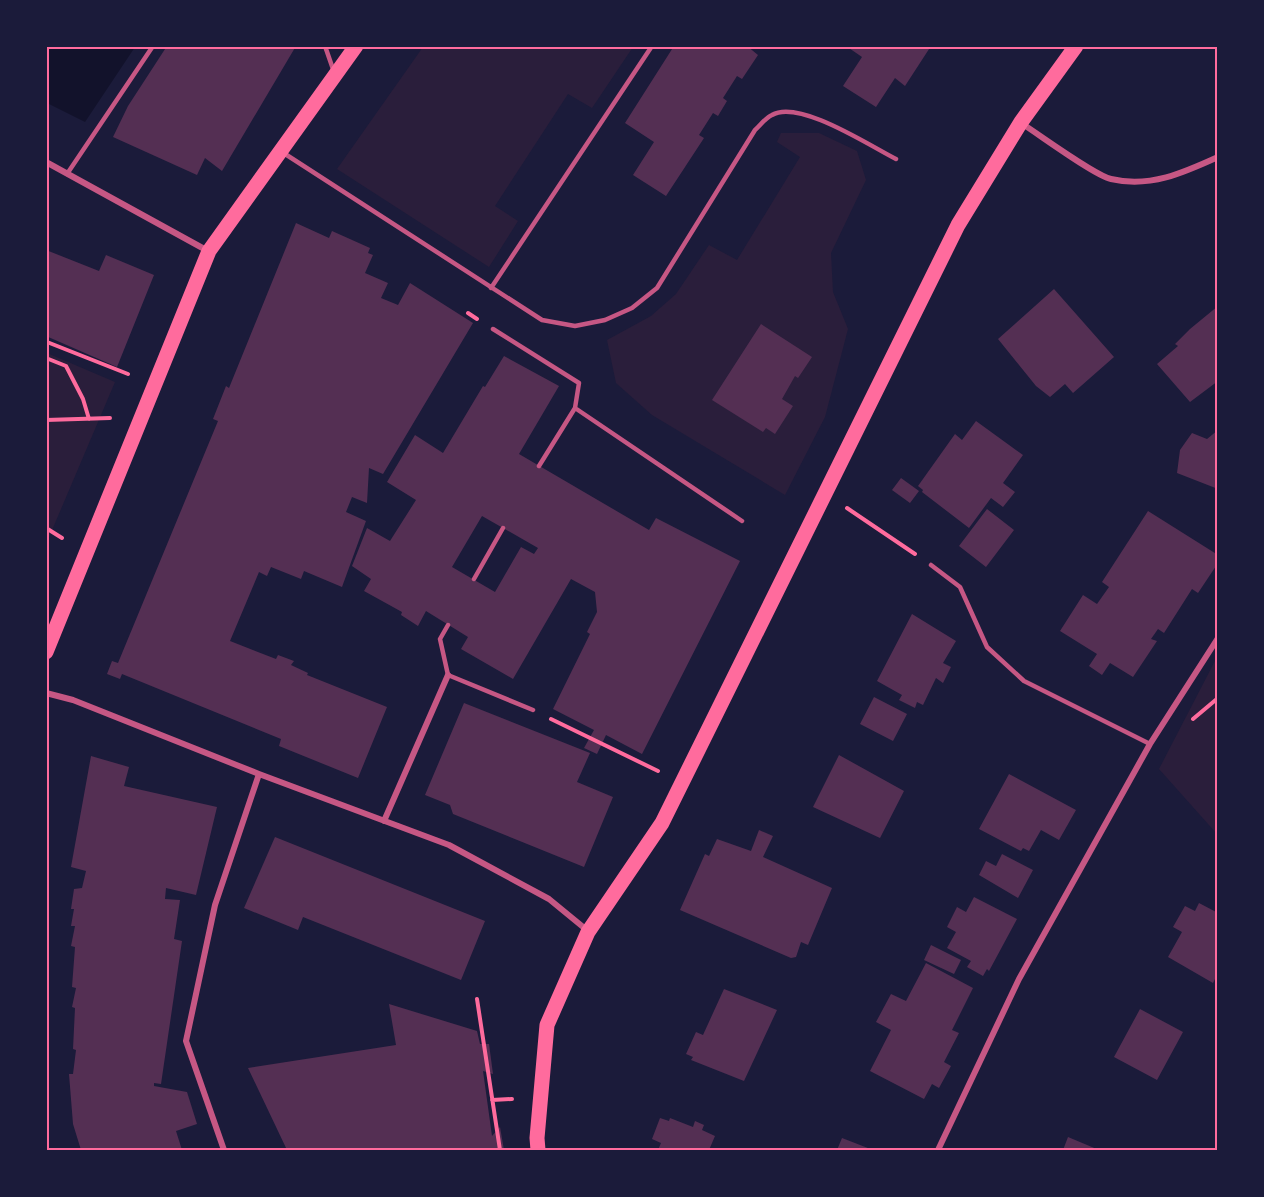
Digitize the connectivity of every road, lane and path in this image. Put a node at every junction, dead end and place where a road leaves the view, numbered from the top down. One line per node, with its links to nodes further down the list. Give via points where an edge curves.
1 (153, 46): 12 (lane)
2 (325, 46): 6 (lane)
3 (356, 46): 6 (main road)
4 (652, 46): 14 (lane)
5 (1076, 46): 7 (main road)
6 (335, 75): 8 (main road)
7 (1021, 122): 9 (street, via 1109,179 1145,183 1180,174); 24 (main road, via 958,225)
8 (279, 151): 13 (main road); 14 (lane)
9 (1218, 157)
10 (896, 159): 14 (lane, via 809,115 784,111 771,115 754,130 657,288 632,308 604,320 575,326 542,320)
11 (46, 162): 12 (street)
12 (68, 174): 13 (street)
13 (209, 251): 33 (main road)
14 (491, 288)
15 (493, 329): 19 (lane, via 579,384)
16 (47, 342): 18 (path)
17 (46, 358): 21 (path, via 66,366)
18 (128, 374)
19 (575, 408): 23 (lane); 25 (lane)
20 (110, 418): 21 (path)
21 (89, 419): 22 (path)
22 (46, 420)
23 (539, 466)
24 (824, 492): 29 (path); 41 (main road, via 662,823)
25 (742, 521)
26 (46, 528): 28 (path)
27 (503, 528): 30 (lane)
28 (62, 538)
29 (931, 565): 37 (lane, via 960,587 987,647 1024,681)
30 (474, 579)
31 (448, 625): 34 (lane, via 440,639)
32 (1218, 638): 37 (street)
33 (46, 652)
34 (448, 675): 36 (lane); 40 (street)
35 (46, 693): 39 (street, via 73,700)
36 (533, 710): 38 (path)
37 (1150, 744): 48 (street, via 1015,986)
38 (658, 771)
39 (259, 774): 40 (street); 45 (street, via 215,905 186,1041)
40 (384, 821): 41 (street, via 449,845 539,893)
41 (588, 932): 47 (main road, via 547,1025)
42 (477, 999): 44 (path)
43 (512, 1099): 44 (path)
44 (492, 1100): 46 (path)
45 (224, 1150)
46 (500, 1150)
47 (538, 1150)
48 (938, 1150)

